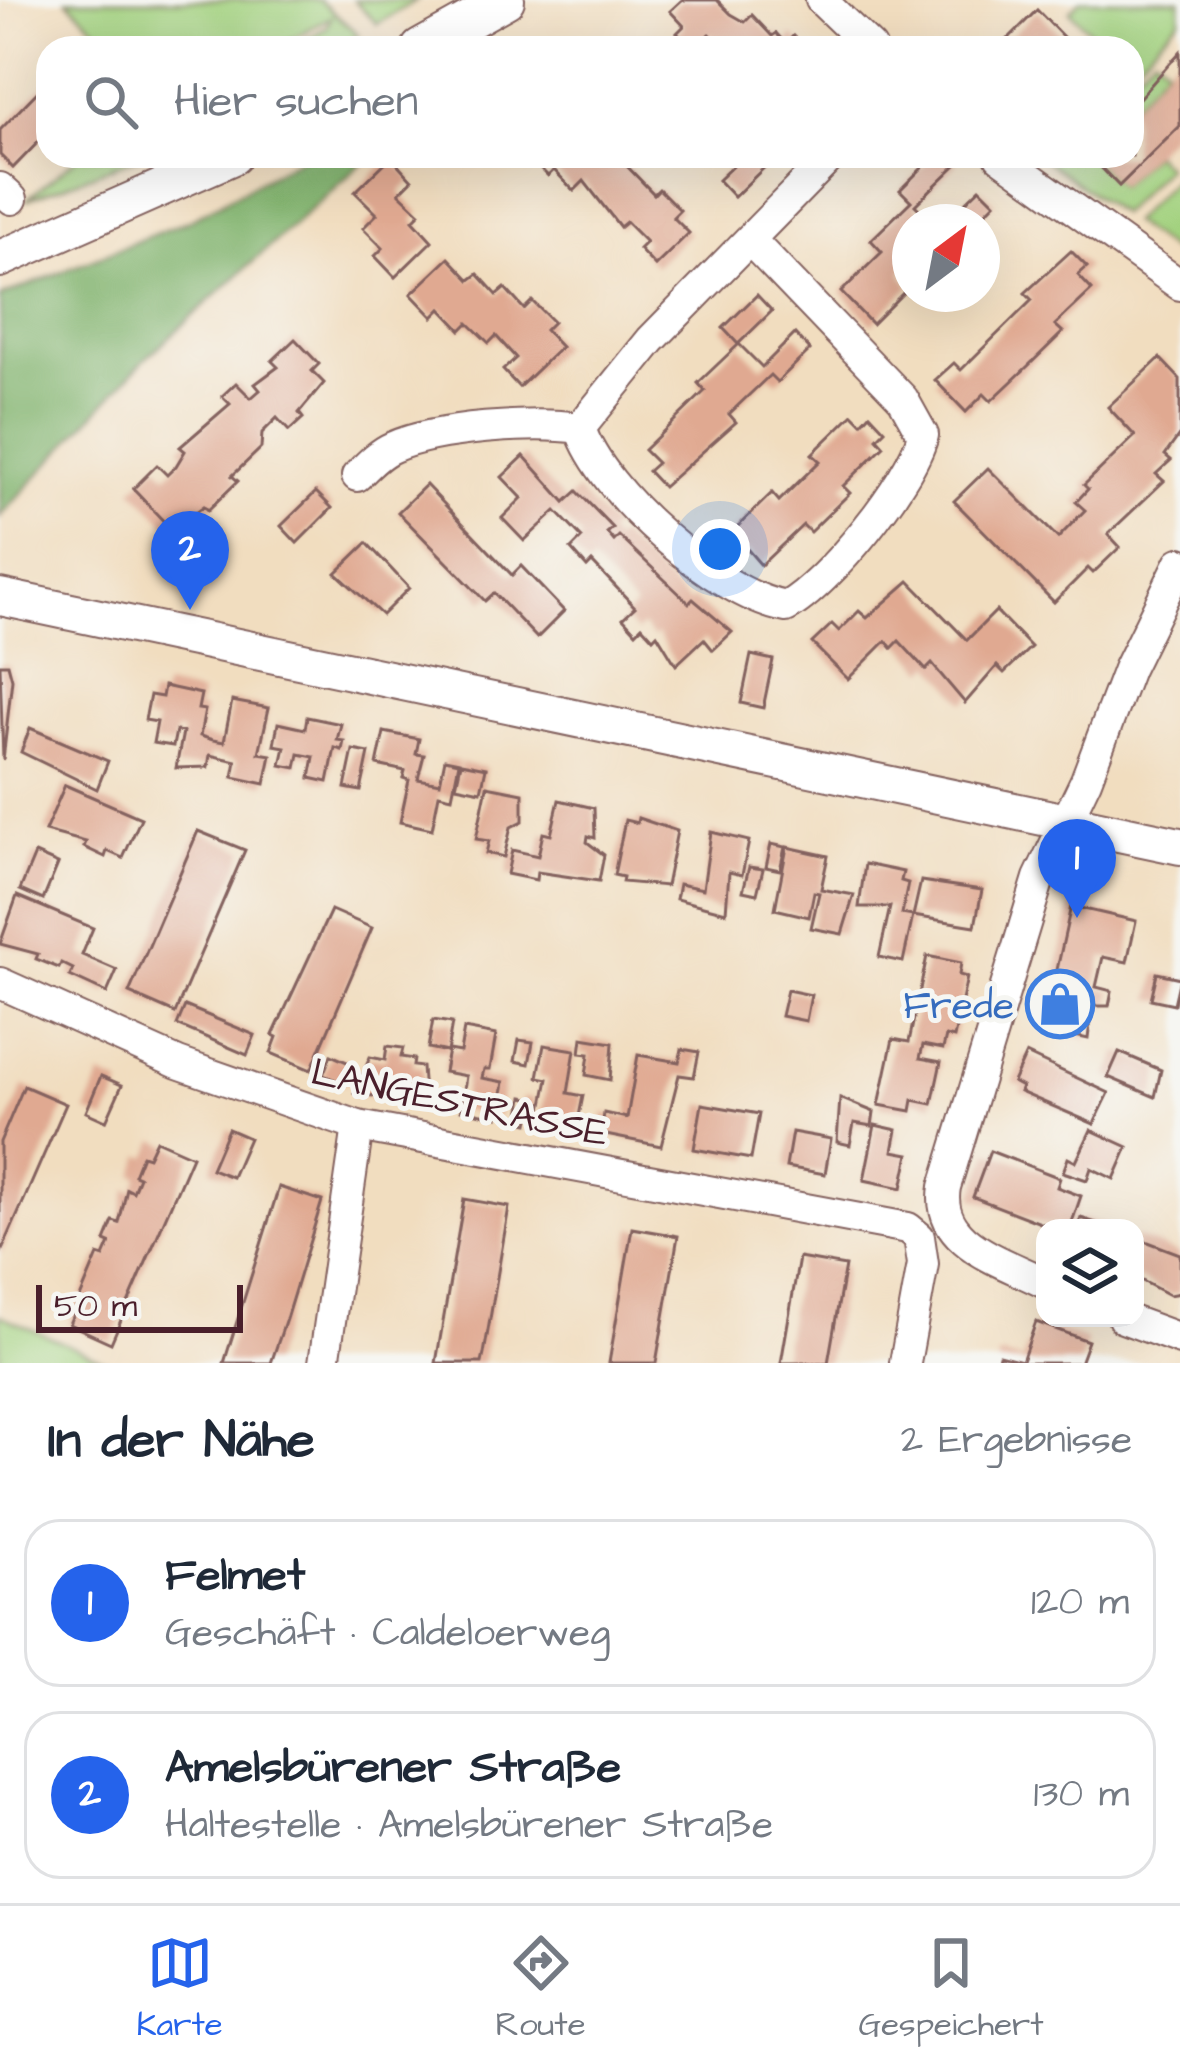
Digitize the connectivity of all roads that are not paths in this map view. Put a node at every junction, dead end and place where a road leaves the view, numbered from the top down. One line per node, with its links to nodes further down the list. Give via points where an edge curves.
1 (506, 0): 3 (street)
2 (821, 0): 4 (street)
3 (442, 36)
4 (858, 36)
5 (206, 168): 9 (street)
6 (820, 168): 8 (street)
7 (1017, 168): 10 (street)
8 (751, 241): 11 (street, via 651,340); 11 (street, via 903,399 922,435 903,476 821,579 786,607 738,589 650,520 598,466)
9 (0, 259)
10 (1180, 284)
11 (580, 428): 12 (street, via 416,440 392,447)
12 (357, 476)
13 (1180, 563): 15 (street)
14 (0, 597): 15 (street)
15 (1066, 820): 16 (street); 19 (street, via 1039,878 942,1208 965,1241)
16 (1180, 846)
17 (0, 983): 18 (street, LANGESTRASSE, via 178,1063)
18 (358, 1126): 22 (street); 23 (street, LANGESTRASSE, via 894,1222 919,1237 922,1264)
19 (1036, 1277)
20 (1144, 1326): 21 (street)
21 (1180, 1339)
22 (324, 1363)
23 (905, 1363)

